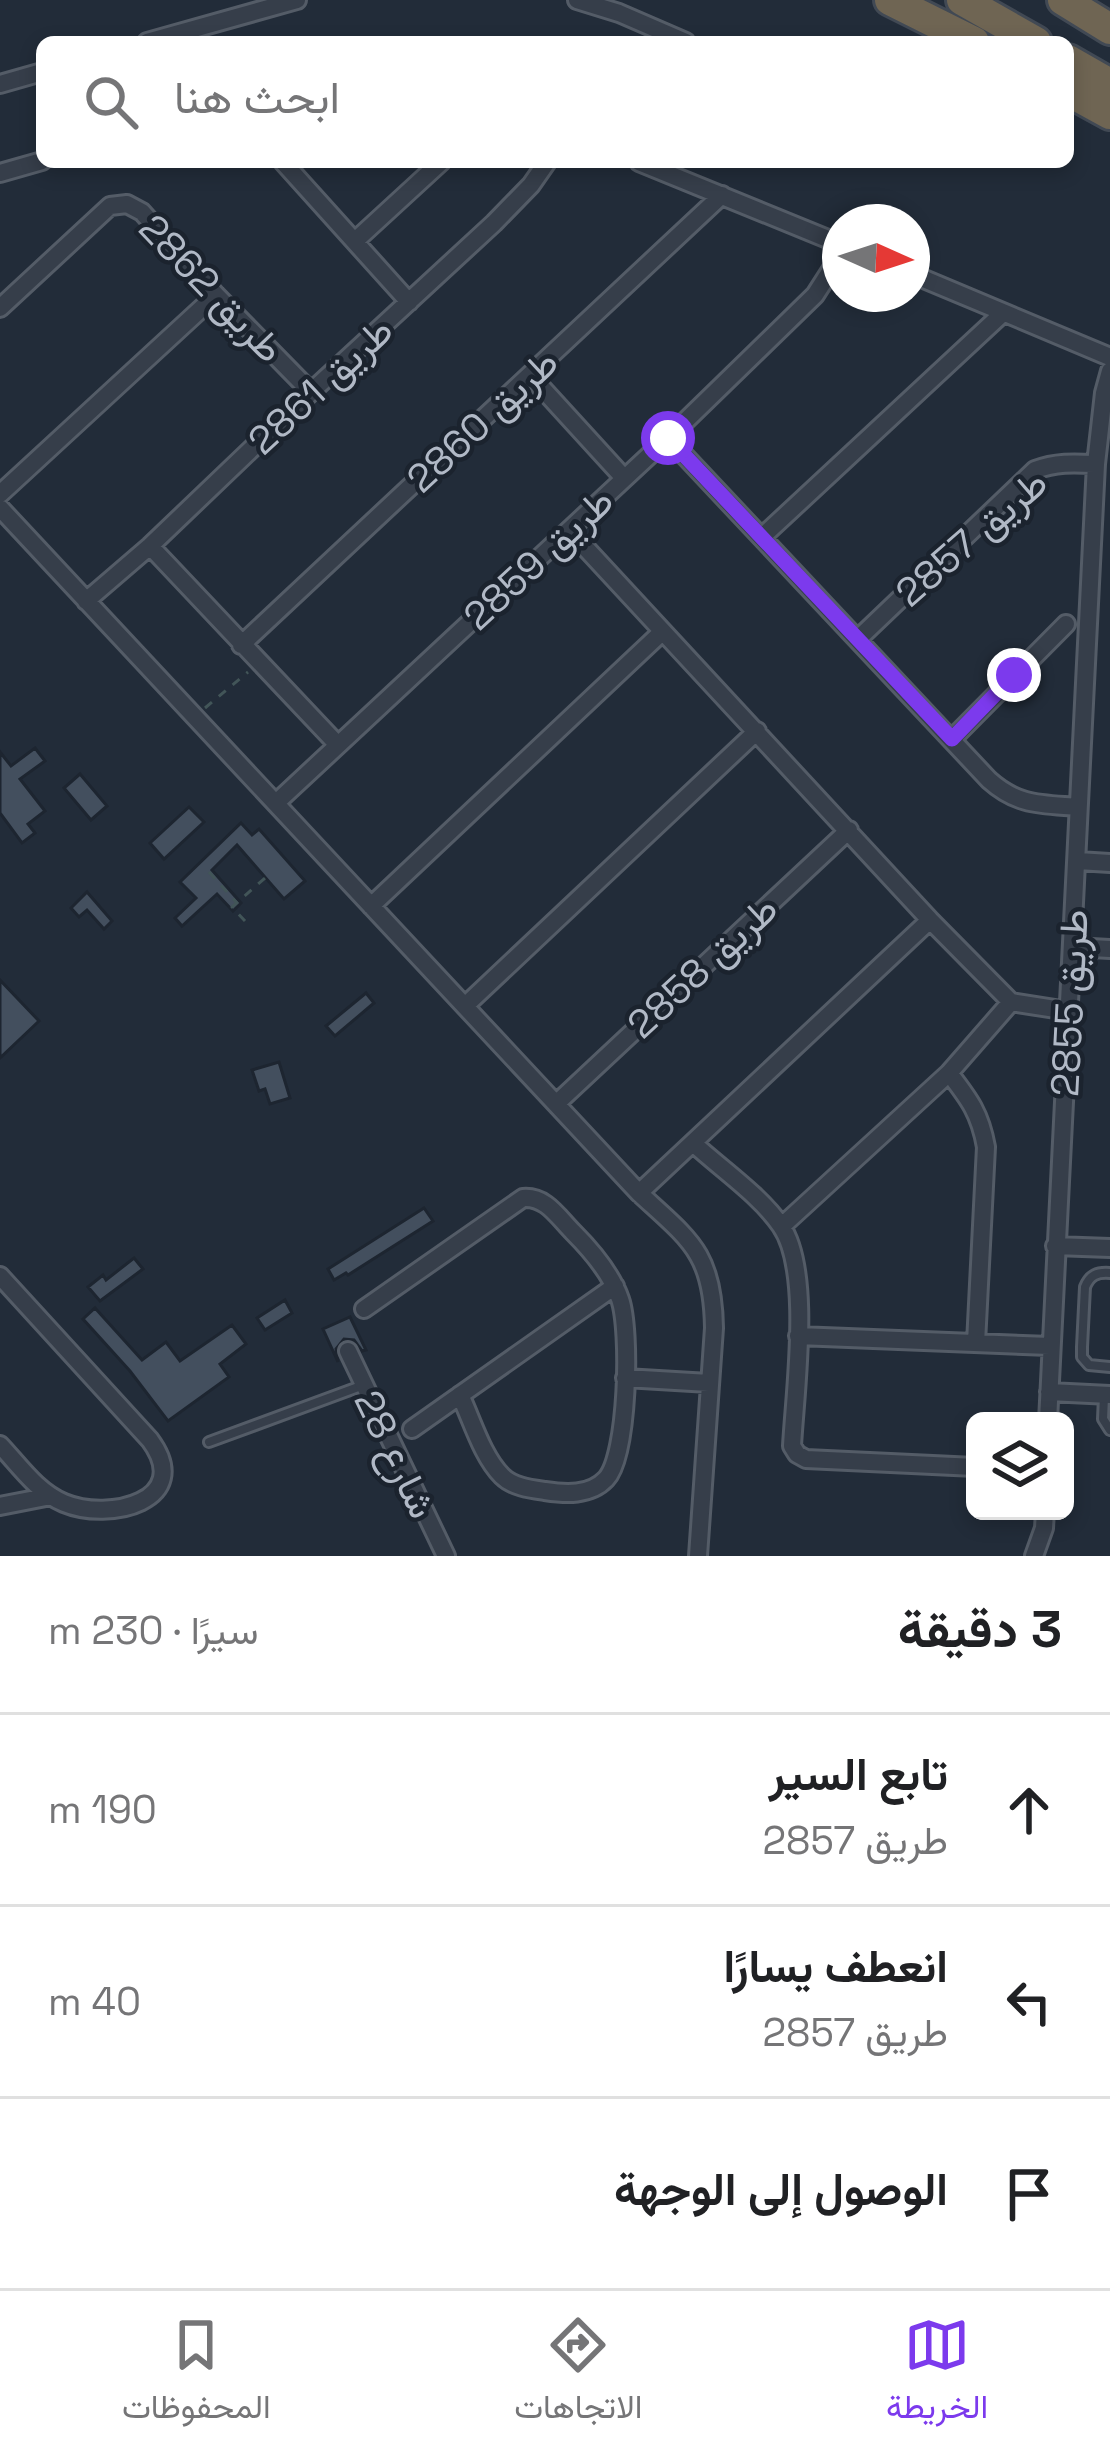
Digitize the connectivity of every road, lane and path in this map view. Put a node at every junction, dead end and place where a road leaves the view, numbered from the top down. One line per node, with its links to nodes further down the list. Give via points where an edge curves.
1 (297, 0): 7 (street)
2 (578, 0): 8 (street)
3 (890, 0): 9 (highway)
4 (962, 0): 10 (highway)
5 (1063, 0): 6 (highway)
6 (1110, 29)
7 (169, 36)
8 (672, 36)
9 (962, 36)
10 (1025, 36)
11 (1074, 63): 14 (highway)
12 (36, 74): 13 (street)
13 (0, 84)
14 (1110, 84)
15 (1074, 94): 16 (highway)
16 (1110, 113)
17 (36, 163): 22 (street)
18 (288, 168): 25 (street)
19 (435, 168): 25 (street)
20 (544, 168): 29 (street, طريق 2861)
21 (680, 170): 23 (street)
22 (0, 173)
23 (722, 195): 24 (street); 34 (street, طريق 2860)
24 (822, 237)
25 (355, 242): 29 (street)
26 (930, 282): 31 (street)
27 (822, 285): 36 (street, طريق 2859)
28 (215, 295): 30 (street, طريق 2862, via 142,212 118,204); 35 (street, طريق 2862); 39 (street)
29 (409, 302): 35 (street, طريق 2861)
30 (0, 308)
31 (1003, 313): 32 (street); 42 (street)
32 (1110, 357)
33 (1110, 371): 37 (street, طريق 2855)
34 (530, 375): 38 (street); 48 (street, طريق 2860)
35 (311, 392): 43 (street, طريق 2861)
36 (668, 438): 38 (street, طريق 2859); 42 (street, طريق 2857)
37 (1096, 464): 47 (street, طريق 2857, via 1035,470); 55 (street, طريق 2855)
38 (624, 478): 41 (street, طريق 2859)
39 (0, 494)
40 (0, 508): 44 (street)
41 (569, 530): 46 (street); 53 (street, طريق 2859)
42 (762, 537): 47 (street, طريق 2857)
43 (150, 546): 44 (street, طريق 2861); 48 (street)
44 (86, 602): 50 (street)
45 (1066, 624): 52 (street)
46 (662, 632): 51 (street); 62 (street)
47 (858, 639): 52 (street, طريق 2857)
48 (241, 645): 49 (street)
49 (258, 663): 50 (path); 53 (street)
50 (195, 717): 54 (street)
51 (757, 731): 56 (street); 68 (street)
52 (952, 739): 55 (street, طريق 2857, via 1002,792)
53 (337, 744): 54 (street, طريق 2859)
54 (278, 802): 62 (street)
55 (1078, 807): 57 (street, طريق 2855)
56 (849, 830): 63 (street); 71 (street, طريق 2858)
57 (1078, 861): 58 (street); 65 (street, طريق 2855)
58 (1110, 863)
59 (209, 872): 61 (path)
60 (266, 878): 61 (path)
61 (237, 903): 64 (path, via 232,907)
62 (371, 906): 68 (street)
63 (930, 920): 67 (street); 72 (street)
64 (245, 921)
65 (1073, 947): 66 (street); 69 (street, طريق 2855)
66 (1110, 949)
67 (1011, 1002): 69 (street); 70 (street)
68 (466, 1005): 71 (street)
69 (1068, 1012): 75 (street, طريق 2855)
70 (949, 1073): 74 (street); 82 (street, via 974,1106 986,1147)
71 (557, 1103): 73 (street)
72 (693, 1143): 73 (street); 74 (street)
73 (639, 1193): 87 (street, via 701,1255 713,1301)
74 (782, 1226): 81 (street, via 799,1282)
75 (1055, 1246): 76 (street); 83 (street, طريق 2855)
76 (1110, 1248)
77 (1110, 1273): 85 (lane, via 1095,1274 1085,1287 1082,1357)
78 (0, 1276): 98 (street, via 149,1440 163,1468 160,1484 138,1505 91,1509)
79 (614, 1286): 80 (street, via 587,1245 533,1197); 86 (street, via 626,1330); 90 (street)
80 (364, 1309)
81 (797, 1336): 82 (street); 97 (street, via 797,1454)
82 (976, 1343): 83 (street)
83 (1051, 1346): 89 (street, طريق 2855)
84 (348, 1351): 88 (street, شارع 28)
85 (1110, 1367)
86 (626, 1378): 87 (street); 90 (street, via 617,1460 606,1479 581,1493 510,1483)
87 (709, 1383): 102 (street)
88 (363, 1385): 95 (lane); 101 (street, شارع 28)
89 (1048, 1392): 91 (street); 92 (street, طريق 2855)
90 (460, 1395): 93 (street)
91 (1107, 1402): 94 (lane)
92 (1048, 1412)
93 (412, 1429)
94 (1110, 1430)
95 (209, 1442)
96 (0, 1445): 98 (street)
97 (966, 1467)
98 (51, 1496): 99 (street)
99 (0, 1506)
100 (1044, 1520): 103 (street)
101 (446, 1556)
102 (698, 1556)
103 (1034, 1556)

